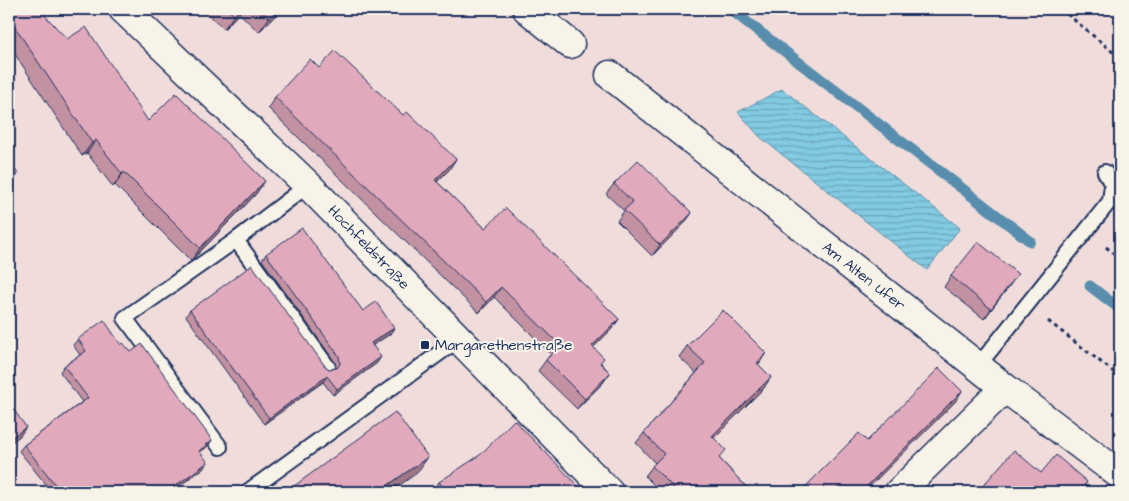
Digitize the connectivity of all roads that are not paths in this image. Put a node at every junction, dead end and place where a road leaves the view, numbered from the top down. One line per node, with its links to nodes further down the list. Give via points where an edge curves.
1 (124, 9): 6 (street, Hochfeldstraße)
2 (526, 9): 3 (street)
3 (570, 44)
4 (610, 75): 9 (street, Am Alten Ufer)
5 (1105, 172): 9 (lane, via 1112,185 1110,201)
6 (308, 185): 7 (lane); 8 (street, Hochfeldstraße)
7 (236, 240): 10 (lane); 12 (lane, via 125,318)
8 (459, 339): 14 (lane); 15 (street, Hochfeldstraße)
9 (978, 366): 11 (street, Am Alten Ufer)
10 (328, 367)
11 (1005, 388): 13 (street, Am Alten Ufer); 16 (street)
12 (220, 447)
13 (1120, 475)
14 (247, 492)
15 (609, 492)
16 (899, 492)

